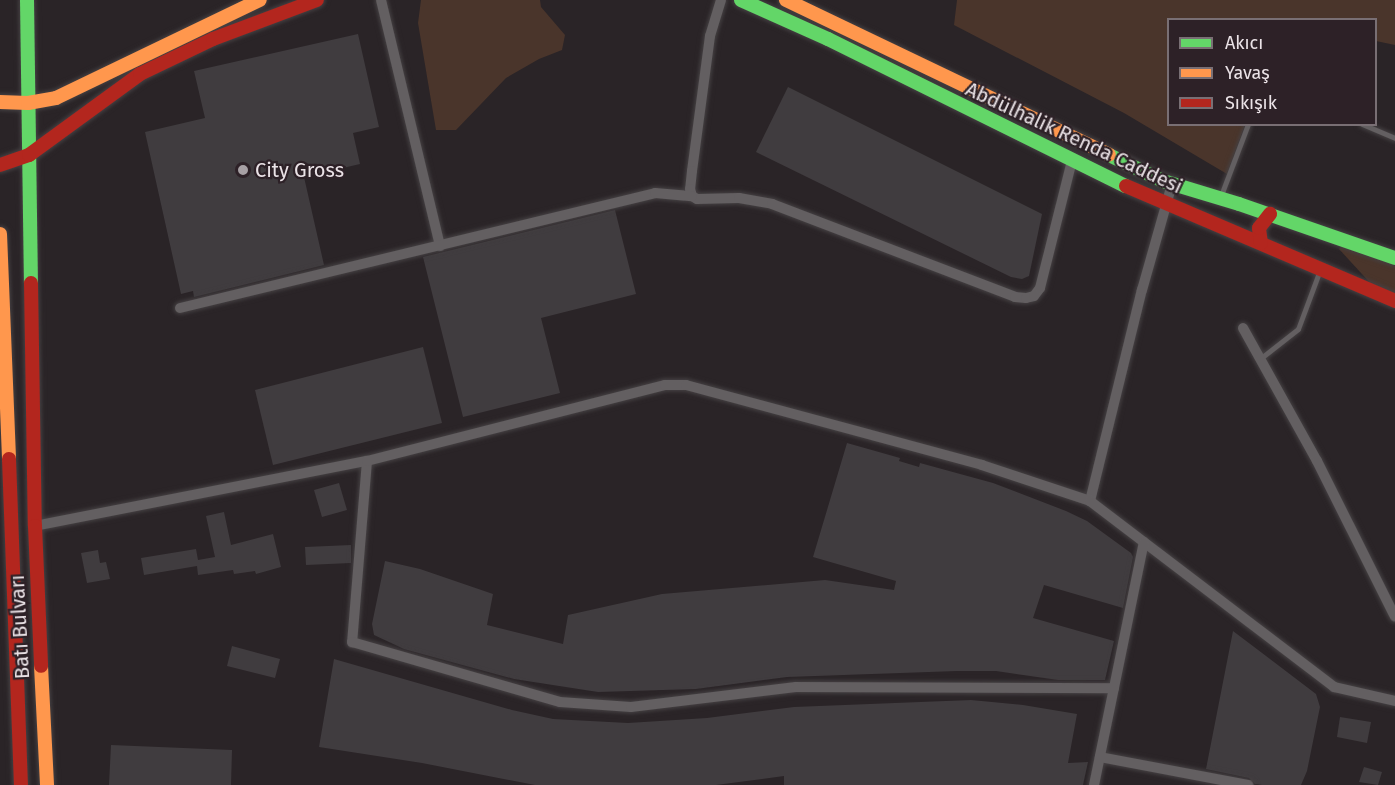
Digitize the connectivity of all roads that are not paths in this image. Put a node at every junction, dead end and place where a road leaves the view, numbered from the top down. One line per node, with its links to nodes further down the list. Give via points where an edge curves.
1 (27, 0): 9 (main road, Batı Bulvarı)
2 (260, 0): 9 (main road, via 56,99)
3 (317, 0): 13 (main road, via 213,39 140,74)
4 (381, 0): 23 (street)
5 (721, 0): 17 (street, via 710,36)
6 (741, 0): 14 (main road, Abdülhalik Renda Caddesi)
7 (786, 0): 16 (main road, Abdülhalik Renda Caddesi)
8 (0, 102): 9 (main road)
9 (28, 103): 13 (main road, Batı Bulvarı)
10 (1247, 126): 18 (lane)
11 (1367, 126): 12 (lane)
12 (1395, 138)
13 (29, 155): 15 (main road); 32 (main road, Batı Bulvarı)
14 (1072, 161): 17 (street, via 1040,288 1034,296 1026,298 772,204); 19 (main road, Abdülhalik Renda Caddesi)
15 (0, 165)
16 (1172, 184): 18 (main road, Abdülhalik Renda Caddesi); 19 (street)
17 (692, 196): 23 (street, via 655,194)
18 (1220, 198): 20 (main road, Abdülhalik Renda Caddesi)
19 (1167, 205): 22 (main road, Abdülhalik Renda Caddesi); 31 (street)
20 (1270, 214): 22 (main road, via 1259,228); 24 (main road, Abdülhalik Renda Caddesi)
21 (0, 234): 39 (main road, Batı Bulvarı)
22 (1261, 243): 25 (main road, Abdülhalik Renda Caddesi)
23 (440, 246): 27 (street)
24 (1395, 258)
25 (1320, 268): 26 (main road, Abdülhalik Renda Caddesi); 29 (lane, via 1298,329)
26 (1395, 301)
27 (180, 308)
28 (1243, 328): 29 (street)
29 (1260, 359): 34 (street)
30 (368, 461): 31 (street, via 665,385 686,386 982,465); 32 (street); 36 (street, via 352,642 560,702 631,707 796,687)
31 (1090, 501): 33 (street)
32 (35, 526): 40 (main road, Batı Bulvarı)
33 (1144, 542): 36 (street); 37 (street, via 1334,687)
34 (1391, 600): 35 (street)
35 (1395, 617)
36 (1114, 688): 38 (street)
37 (1395, 701)
38 (1100, 757): 41 (street); 42 (street)
39 (21, 785)
40 (46, 785)
41 (1094, 785)
42 (1248, 785)

